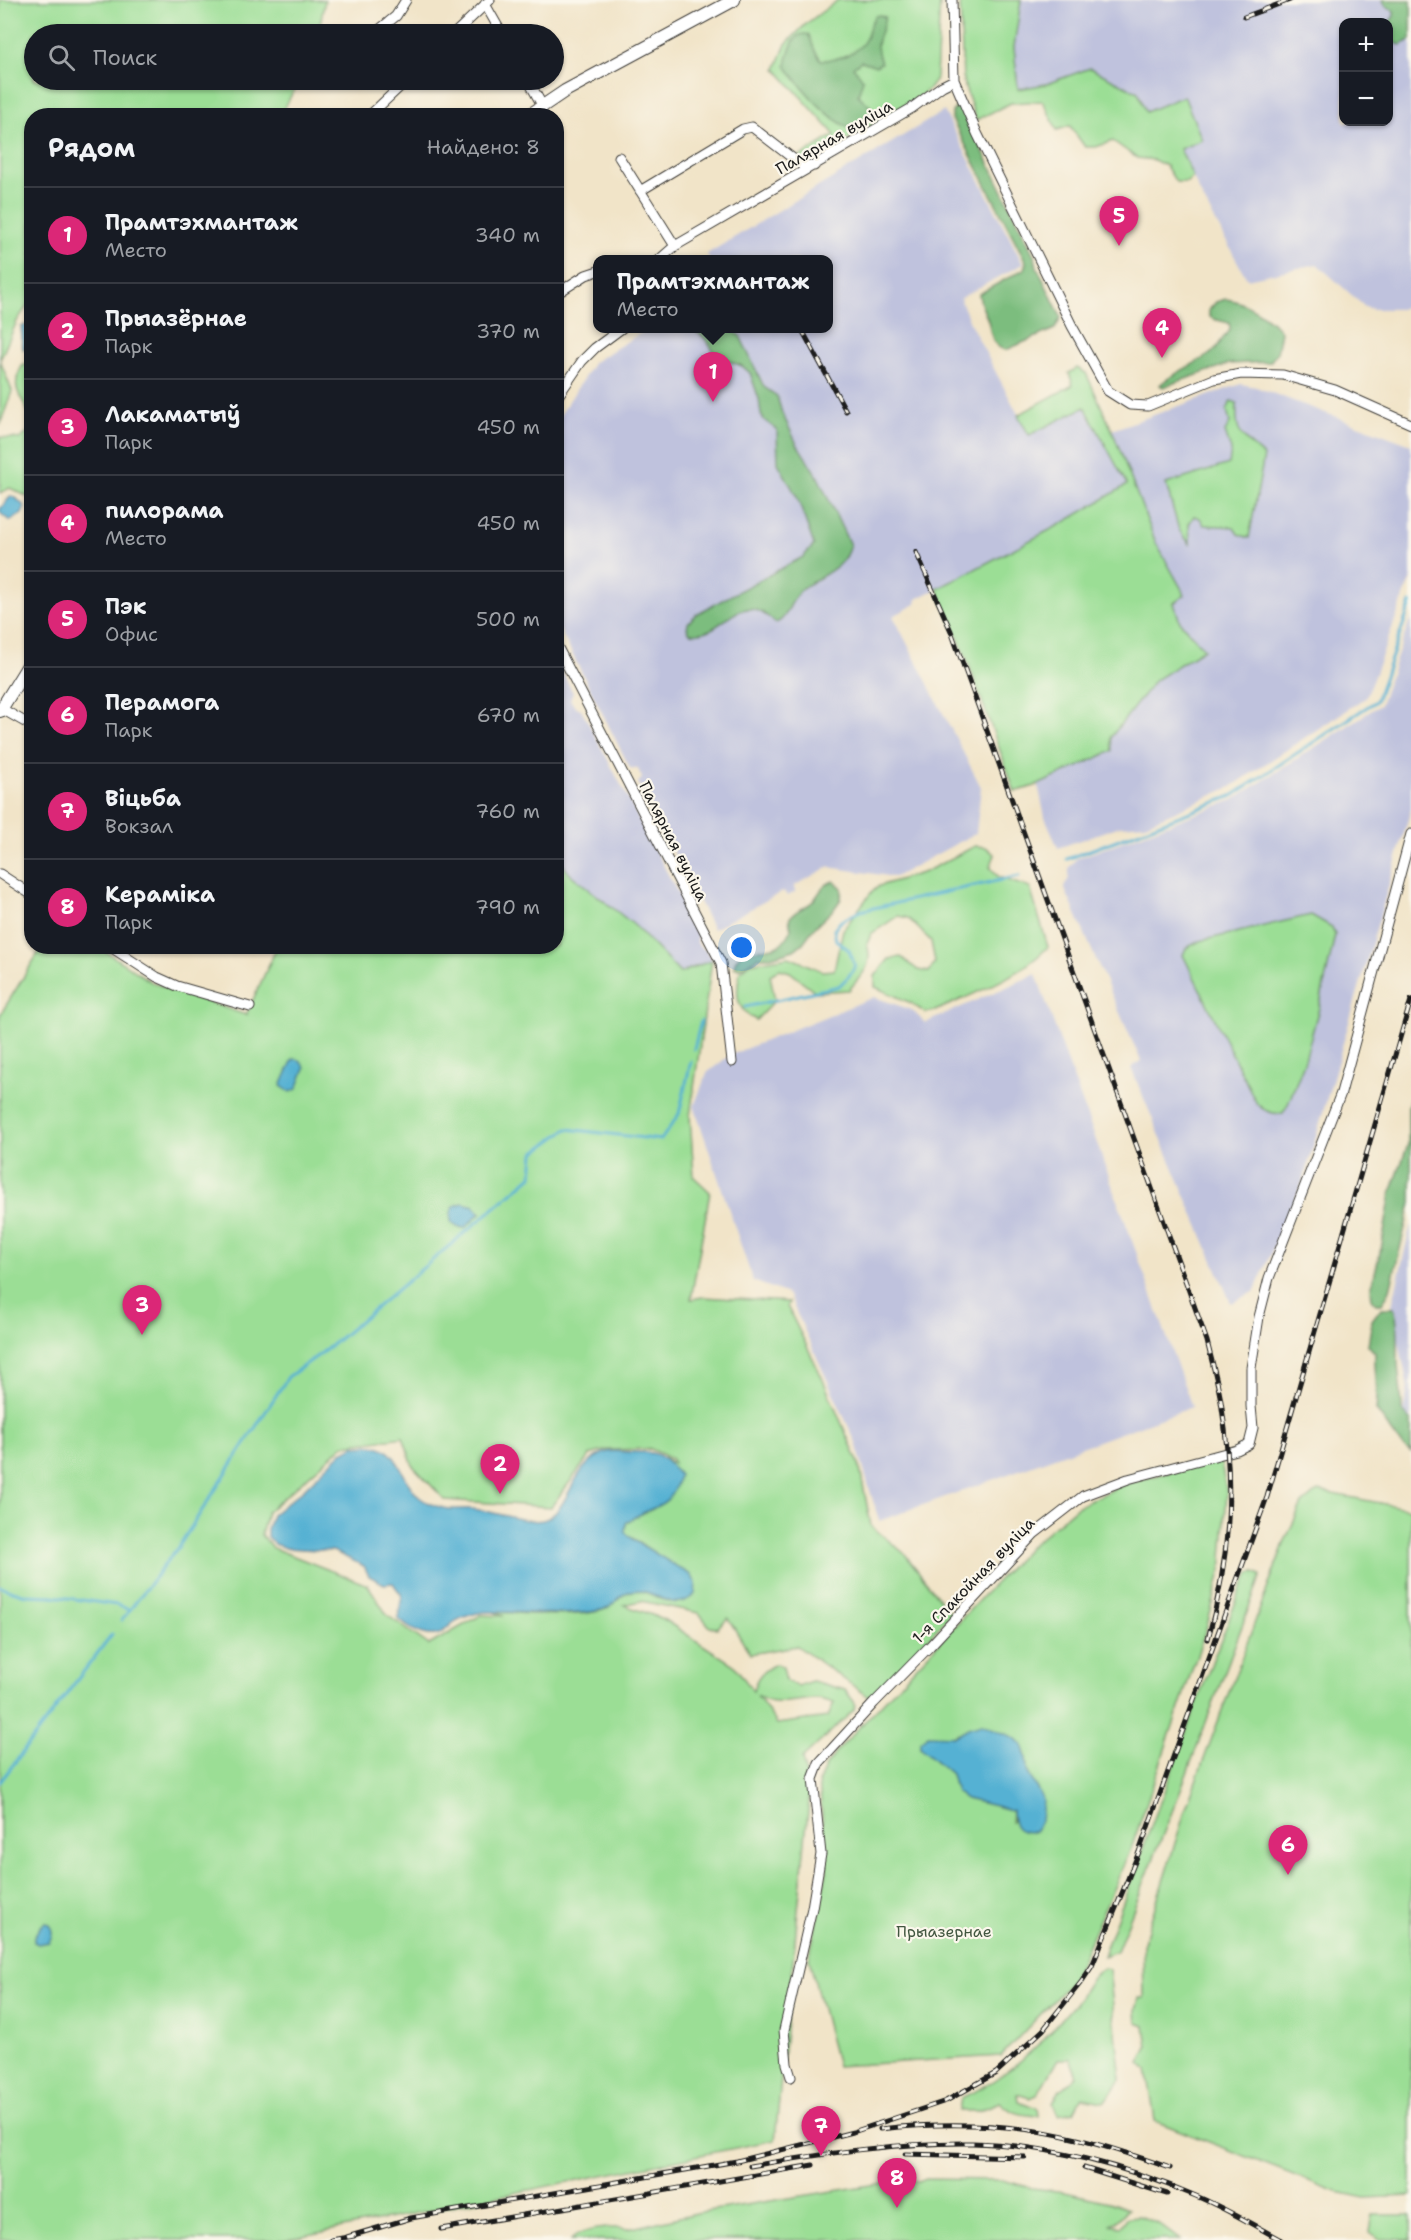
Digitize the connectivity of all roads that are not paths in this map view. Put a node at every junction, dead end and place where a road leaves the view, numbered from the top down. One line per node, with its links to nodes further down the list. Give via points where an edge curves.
1 (406, 0): 5 (street)
2 (734, 0): 11 (street)
3 (952, 0): 8 (street)
4 (488, 2): 6 (street); 7 (street)
5 (386, 24)
6 (465, 24)
7 (498, 24)
8 (954, 80): 15 (street, Палярная вуліца); 23 (street, via 1072,326 1108,391 1130,405 1148,406 1214,379 1241,374 1283,375 1335,390)
9 (396, 90): 12 (street)
10 (534, 90): 11 (street)
11 (542, 105): 13 (street)
12 (377, 108)
13 (538, 108)
14 (619, 157): 16 (street)
15 (814, 166): 16 (street, via 800,164 752,127); 17 (street, Палярная вуліца)
16 (640, 191): 17 (street)
17 (675, 246): 18 (street, Палярная вуліца)
18 (665, 255)
19 (593, 272): 20 (street)
20 (564, 289)
21 (615, 333): 22 (street, via 582,361)
22 (564, 387)
23 (1411, 424)
24 (564, 659): 33 (street, Палярная вуліца, via 721,963)
25 (24, 672): 26 (street)
26 (1, 710): 27 (street)
27 (24, 722)
28 (1411, 834): 34 (street, 1-я Спакойная вуліца, via 1341,1093 1269,1278 1258,1317 1251,1368 1253,1428 1248,1444 1083,1496 1034,1534 819,1763 813,1779 820,1854 784,2030)
29 (0, 874): 30 (street)
30 (24, 890)
31 (121, 954): 32 (street, via 177,986)
32 (250, 1007)
33 (732, 1062)
34 (791, 2077)

